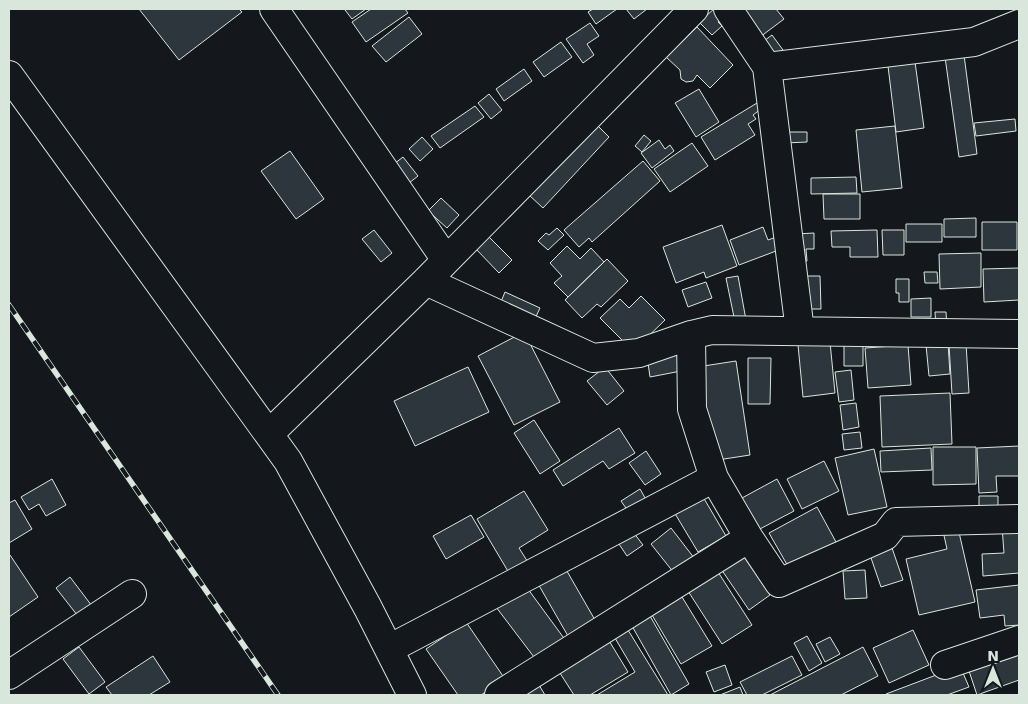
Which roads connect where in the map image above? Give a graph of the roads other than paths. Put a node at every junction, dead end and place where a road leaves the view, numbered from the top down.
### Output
1 (274, 9) edge
2 (694, 9) edge
3 (728, 9) edge
4 (1019, 24) edge
5 (767, 67) junction
6 (9, 76) edge
7 (446, 260) junction
8 (426, 281) junction
9 (800, 331) junction
10 (1019, 334) edge
11 (691, 335) junction
12 (269, 434) junction
13 (714, 478) junction
14 (1019, 519) edge
15 (749, 538) junction
16 (132, 594) dead end
17 (1019, 640) edge
18 (389, 649) junction
19 (945, 665) dead end
20 (9, 675) edge
21 (412, 695) edge
22 (499, 695) edge

1 - 7 street
2 - 7 street
3 - 5 street
4 - 5 street
5 - 9 street
6 - 12 street
7 - 8 street
8 - 11 street
8 - 12 street
9 - 10 street
9 - 11 street
11 - 13 street
12 - 18 street
13 - 15 street
13 - 18 street
14 - 15 street
15 - 22 street
16 - 20 street
17 - 19 street
18 - 21 street

